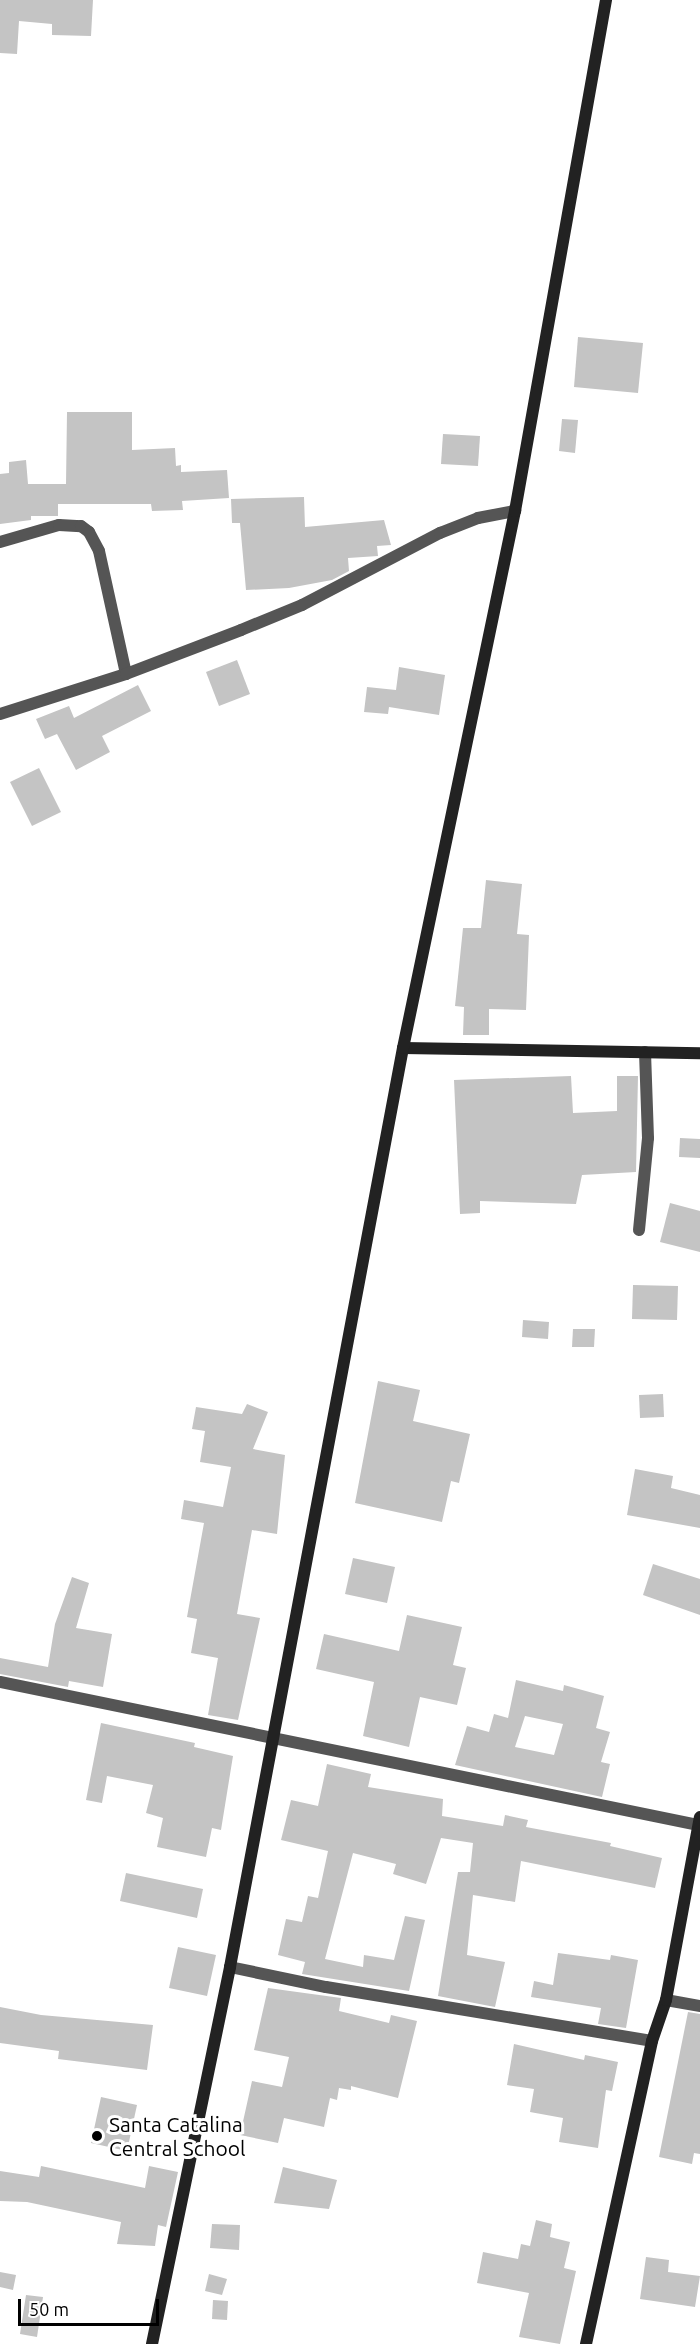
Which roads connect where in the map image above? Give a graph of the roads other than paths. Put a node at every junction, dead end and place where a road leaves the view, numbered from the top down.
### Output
1 (606, 0) edge
2 (514, 511) junction
3 (0, 542) edge
4 (126, 674) junction
5 (0, 714) edge
6 (403, 1048) junction
7 (645, 1052) junction
8 (700, 1053) edge
9 (639, 1230) dead end
10 (0, 1682) edge
11 (272, 1737) junction
12 (699, 1821) edge
13 (230, 1967) junction
14 (666, 2000) junction
15 (700, 2006) edge
16 (652, 2041) junction
17 (152, 2344) edge
18 (586, 2344) edge

1 - 2 street
2 - 4 street
2 - 6 street
3 - 4 street
4 - 5 street
6 - 7 street
6 - 11 street
7 - 8 street
7 - 9 street
10 - 11 street
11 - 12 street
11 - 13 street
12 - 14 street
13 - 16 street
13 - 17 street
14 - 15 street
14 - 16 street
16 - 18 street

